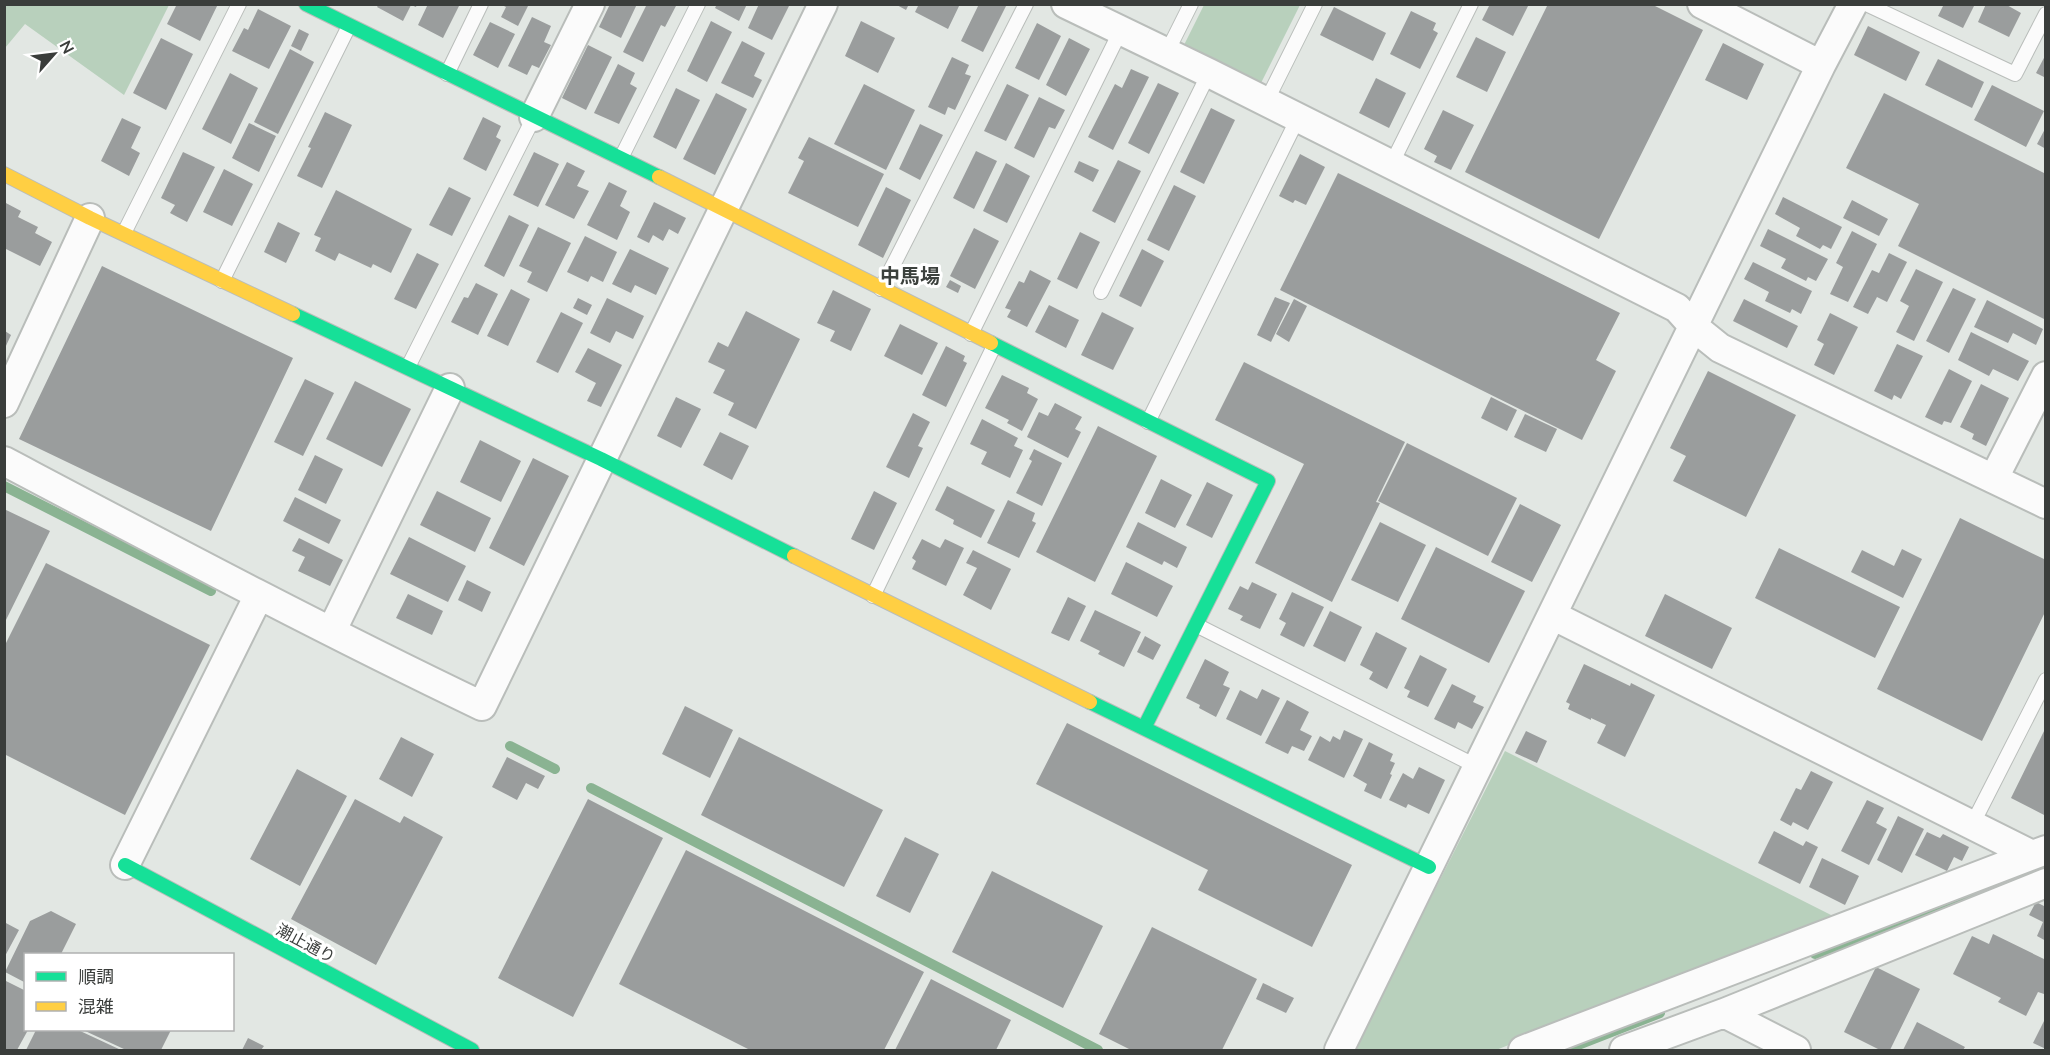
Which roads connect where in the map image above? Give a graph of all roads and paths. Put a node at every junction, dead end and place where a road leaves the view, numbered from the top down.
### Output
1 (239, 4) edge
2 (306, 4) edge
3 (481, 4) edge
4 (590, 4) edge
5 (698, 4) edge
6 (823, 4) edge
7 (1026, 4) edge
8 (1066, 4) edge
9 (1191, 4) edge
10 (1315, 4) edge
11 (1471, 4) edge
12 (1702, 4) edge
13 (1853, 4) edge
14 (1866, 4) edge
15 (2046, 15) edge
16 (349, 26) junction
17 (1121, 30) junction
18 (1167, 52) junction
19 (1821, 65) junction
20 (1209, 73) junction
21 (447, 74) junction
22 (1266, 102) junction
23 (534, 117) junction
24 (1298, 118) junction
25 (621, 158) junction
26 (1391, 165) junction
27 (4, 174) edge
28 (723, 209) junction
29 (90, 218) junction
30 (124, 233) junction
31 (222, 281) junction
32 (881, 289) junction
33 (1101, 292) dead end
34 (1694, 327) junction
35 (971, 334) junction
36 (994, 346) junction
37 (408, 367) junction
38 (2046, 376) edge
39 (450, 388) junction
40 (4, 403) edge
41 (1148, 422) junction
42 (601, 459) junction
43 (4, 461) edge
44 (1994, 478) junction
45 (2046, 504) edge
46 (259, 596) junction
47 (873, 596) junction
48 (1552, 615) junction
49 (1196, 625) junction
50 (332, 630) junction
51 (2046, 680) edge
52 (1144, 728) junction
53 (1478, 767) junction
54 (1972, 825) junction
55 (2039, 852) edge
56 (125, 865) joint
57 (1429, 867) junction
58 (2046, 883) edge
59 (1725, 1013) junction
60 (472, 1050) edge
61 (1339, 1050) edge
62 (1523, 1050) edge
63 (1624, 1050) edge
64 (1796, 1050) edge

1 - 30 lane
2 - 16 street
3 - 21 lane
4 - 23 street
5 - 25 lane
6 - 28 street
7 - 32 lane
8 - 17 street
9 - 18 lane
10 - 22 lane
11 - 26 lane
12 - 19 street
13 - 19 street
14 - 15 lane
16 - 21 street
16 - 31 lane
17 - 18 street
17 - 35 lane
18 - 20 street
19 - 34 street
20 - 22 street
20 - 33 lane
21 - 23 street
22 - 24 street
23 - 25 street
23 - 37 lane
24 - 26 street
24 - 41 lane
25 - 28 street
26 - 34 street
27 - 29 street
28 - 32 street
28 - 42 street
29 - 30 street
29 - 40 street
30 - 31 street
31 - 37 street
32 - 35 street
34 - 44 street
34 - 48 street
35 - 36 street
36 - 41 street
36 - 47 lane
37 - 39 street
38 - 44 street
39 - 42 street
39 - 50 street
41 - 49 street
42 - 47 street
42 - 50 street
43 - 46 street
44 - 45 street
46 - 50 street
46 - 56 street
47 - 52 street
48 - 53 street
48 - 54 street
49 - 52 street
49 - 53 lane
51 - 54 lane
52 - 57 street
53 - 57 street
54 - 55 street
55 - 62 street
56 - 60 street, 潮止通り
57 - 61 street
58 - 59 street
59 - 63 street
59 - 64 street

